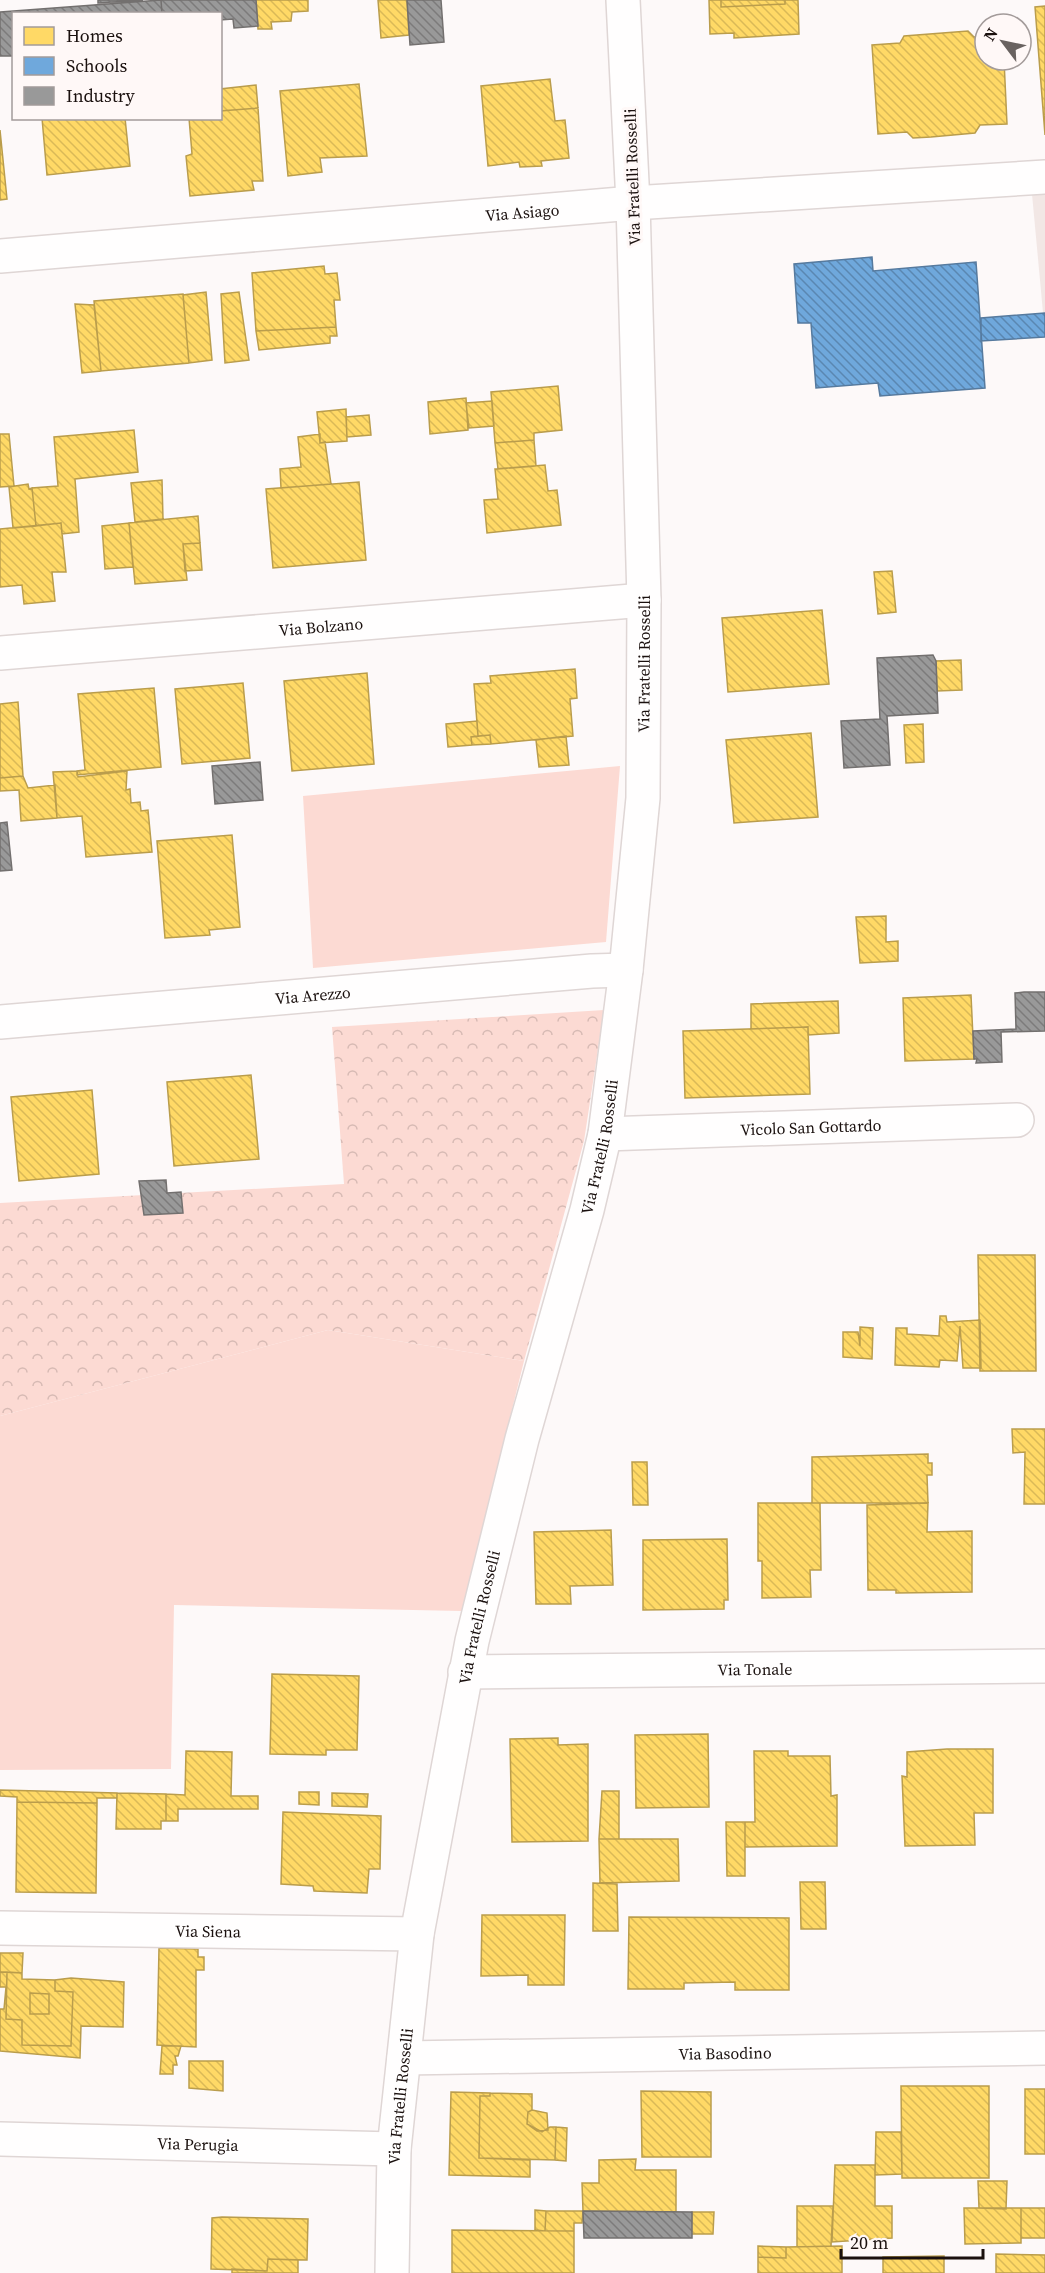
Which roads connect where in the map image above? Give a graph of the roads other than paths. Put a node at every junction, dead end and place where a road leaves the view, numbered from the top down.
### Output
1 (623, 0) edge
2 (1045, 177) edge
3 (633, 203) junction
4 (0, 256) edge
5 (644, 600) junction
6 (0, 653) edge
7 (626, 970) junction
8 (0, 1022) edge
9 (1017, 1120) dead end
10 (604, 1134) junction
11 (1045, 1666) edge
12 (465, 1672) junction
13 (0, 1928) edge
14 (417, 1934) junction
15 (1045, 2048) edge
16 (404, 2058) junction
17 (0, 2139) edge
18 (394, 2149) junction
19 (392, 2273) edge

1 - 3 street, Via Fratelli Rosselli
2 - 3 street, Via Asiago
3 - 4 street, Via Asiago
3 - 5 street, Via Fratelli Rosselli
5 - 6 street, Via Bolzano
5 - 7 street, Via Fratelli Rosselli
7 - 8 street, Via Arezzo
7 - 10 street, Via Fratelli Rosselli
9 - 10 street, Vicolo San Gottardo
10 - 12 street, Via Fratelli Rosselli
11 - 12 street, Via Tonale
12 - 14 street, Via Fratelli Rosselli
13 - 14 street, Via Siena
14 - 16 street, Via Fratelli Rosselli
15 - 16 street, Via Basodino
16 - 18 street, Via Fratelli Rosselli
17 - 18 street, Via Perugia
18 - 19 street, Via Fratelli Rosselli

